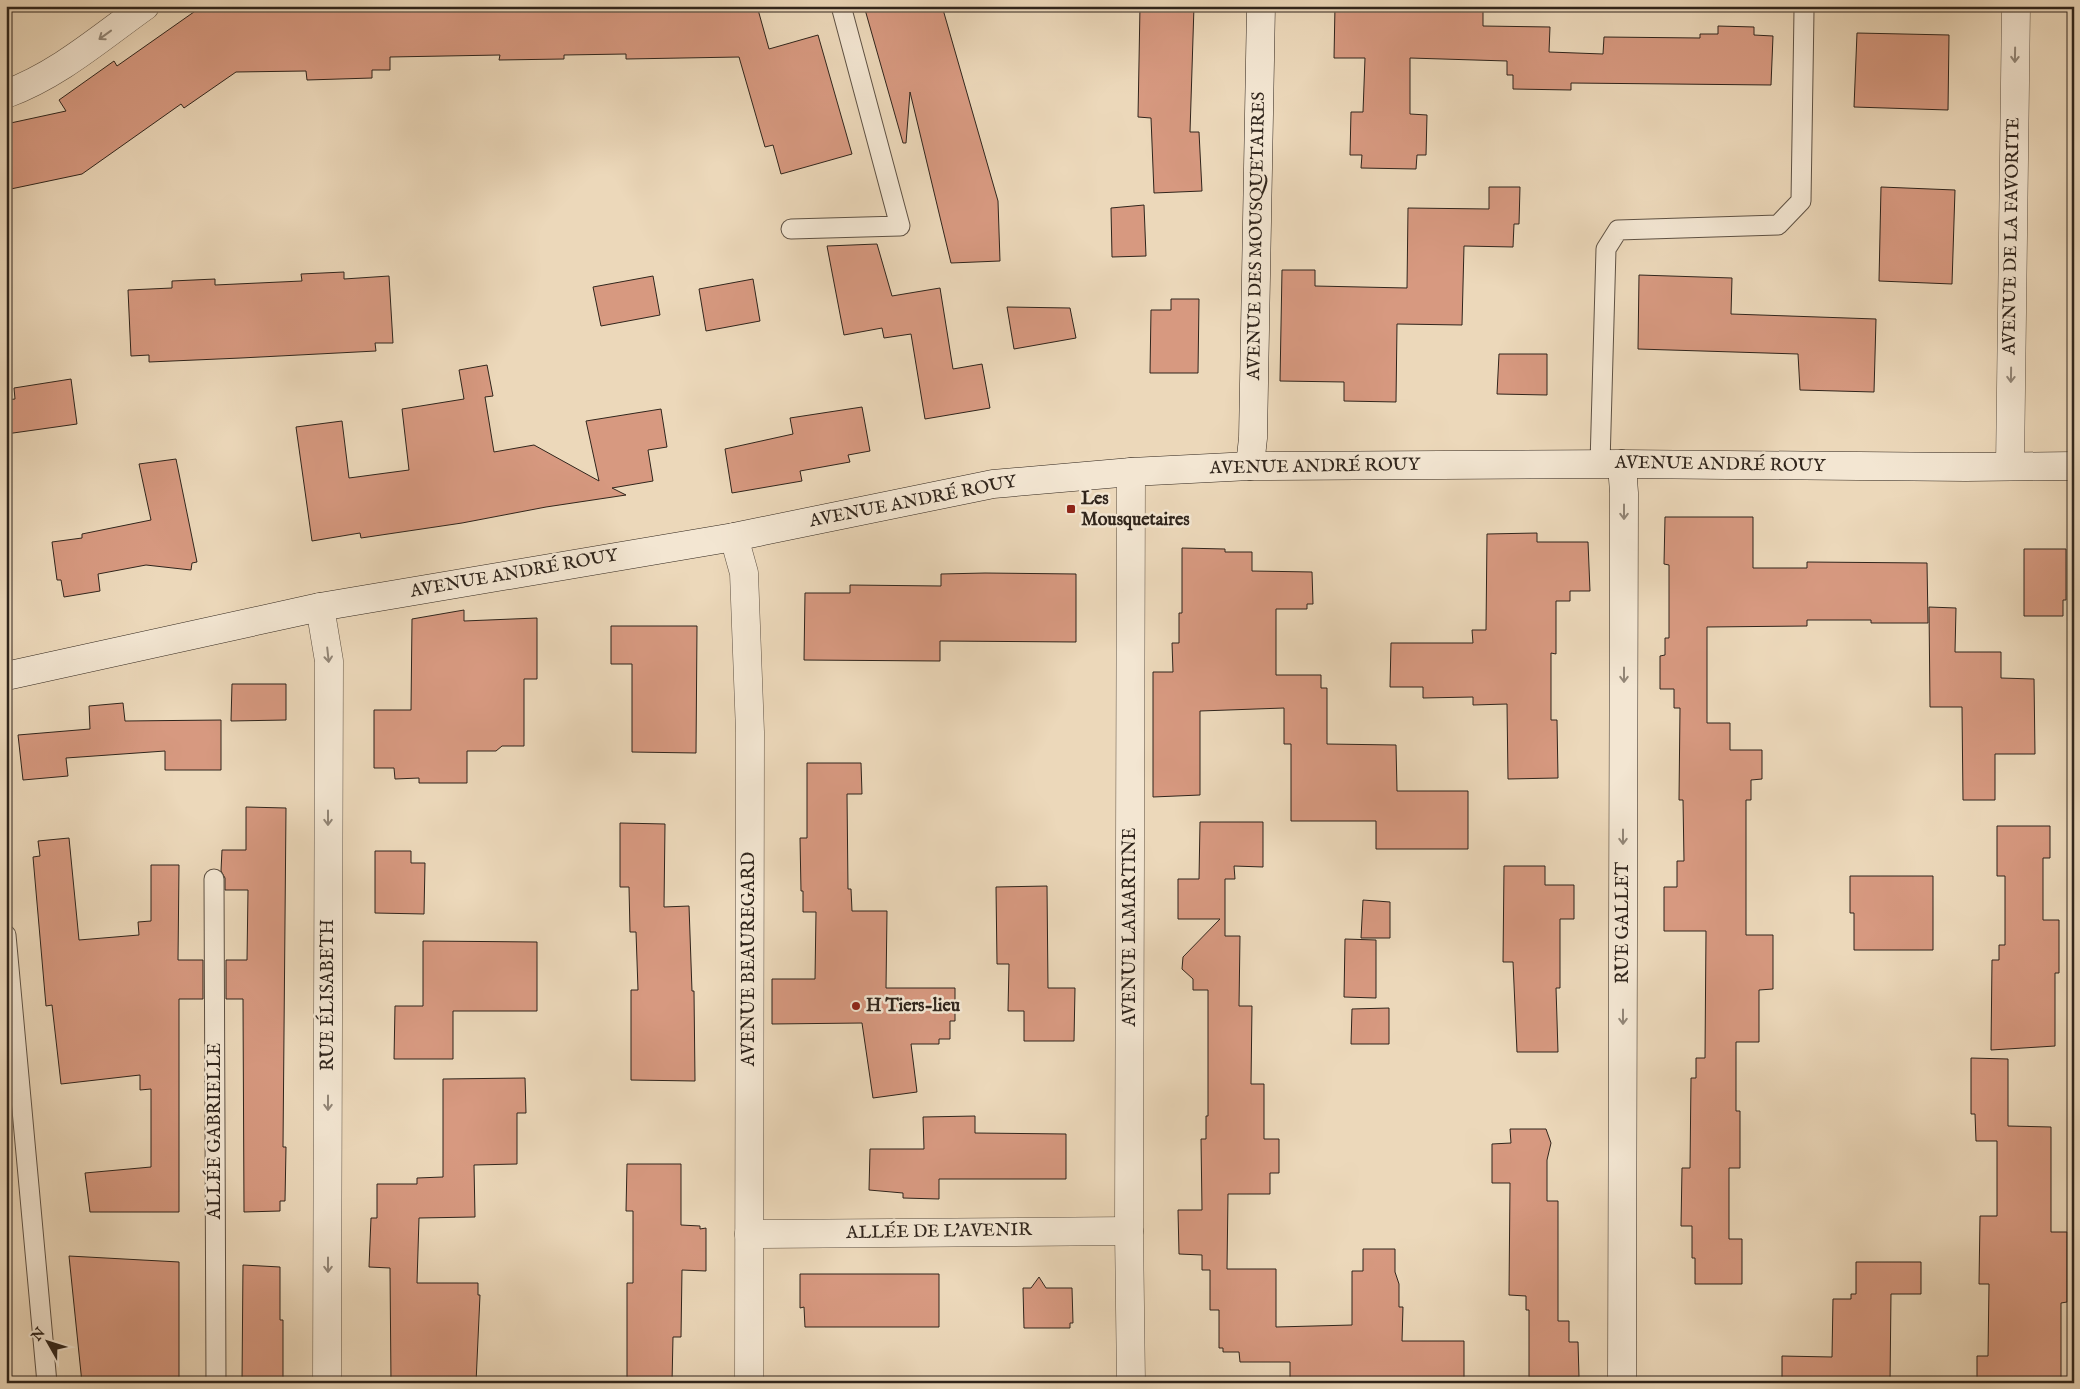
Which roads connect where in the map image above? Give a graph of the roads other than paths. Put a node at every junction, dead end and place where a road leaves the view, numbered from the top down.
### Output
1 (144, 6) edge
2 (841, 6) edge
3 (1261, 6) edge
4 (2016, 6) edge
5 (1804, 11) dead end
6 (6, 94) edge
7 (791, 229) dead end
8 (1611, 464) junction
9 (1250, 466) junction
10 (2010, 466) junction
11 (2074, 466) edge
12 (1131, 472) junction
13 (734, 537) junction
14 (320, 607) junction
15 (6, 676) edge
16 (214, 879) dead end
17 (6, 935) edge
18 (1129, 1230) junction
19 (749, 1234) junction
20 (47, 1383) edge
21 (216, 1383) edge
22 (327, 1383) edge
23 (748, 1383) edge
24 (1130, 1383) edge
25 (1622, 1383) edge

1 -> 6 street
2 - 7 lane
3 - 9 street, AVENUE DES MOUSQUETAIRES
4 -> 10 street, AVENUE DE LA FAVORITE
5 - 8 lane
8 - 9 street, AVENUE ANDRÉ ROUY
8 - 10 street, AVENUE ANDRÉ ROUY
8 -> 25 street, RUE GALLET
9 - 12 street, AVENUE ANDRÉ ROUY
10 - 11 street, AVENUE ANDRÉ ROUY
12 - 13 street, AVENUE ANDRÉ ROUY
12 - 18 street, AVENUE LAMARTINE
13 - 14 street, AVENUE ANDRÉ ROUY
13 - 19 street, AVENUE BEAUREGARD
14 - 15 street, AVENUE ANDRÉ ROUY
14 -> 22 street, RUE ÉLISABETH
16 - 21 lane, ALLÉE GABRIELLE
17 - 20 lane
18 - 19 street, ALLÉE DE L'AVENIR
18 - 24 street, AVENUE LAMARTINE
19 - 23 street, AVENUE BEAUREGARD

